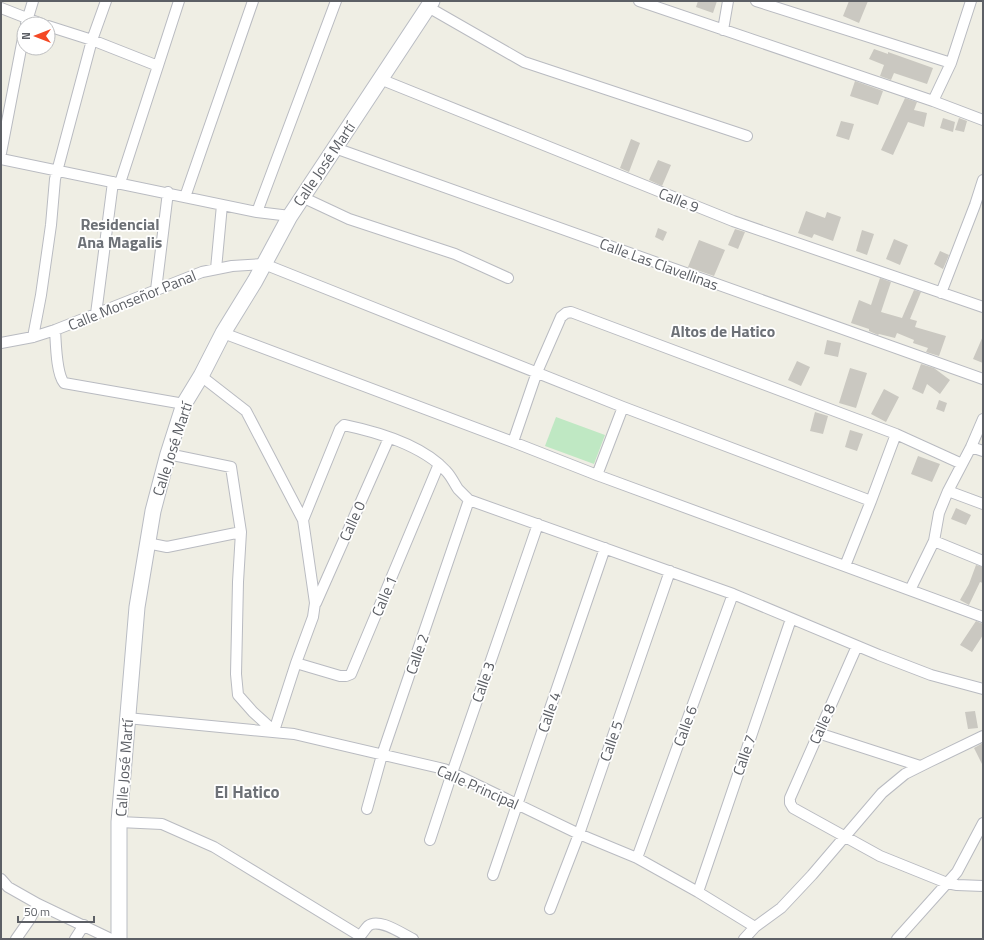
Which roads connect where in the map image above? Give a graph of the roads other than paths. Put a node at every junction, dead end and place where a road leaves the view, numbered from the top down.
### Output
1 (33, 1) edge
2 (106, 1) edge
3 (178, 1) edge
4 (253, 1) edge
5 (336, 1) edge
6 (639, 1) edge
7 (728, 1) edge
8 (756, 1) edge
9 (971, 1) edge
10 (430, 4) edge
11 (1, 8) edge
12 (16, 16) edge
13 (28, 16) edge
14 (56, 29) edge
15 (723, 30) junction
16 (92, 40) junction
17 (20, 56) edge
18 (950, 63) junction
19 (158, 66) junction
20 (380, 79) junction
21 (933, 101) junction
22 (983, 120) edge
23 (746, 136) dead end
24 (335, 148) junction
25 (1, 153) edge
26 (1, 159) edge
27 (58, 171) junction
28 (983, 180) edge
29 (116, 183) junction
30 (168, 192) junction
31 (185, 197) junction
32 (302, 197) junction
33 (222, 205) junction
34 (257, 212) junction
35 (290, 216) junction
36 (264, 264) junction
37 (216, 269) junction
38 (508, 278) dead end
39 (156, 290) junction
40 (941, 293) junction
41 (983, 307) edge
42 (96, 314) junction
43 (55, 330) junction
44 (223, 333) junction
45 (33, 337) junction
46 (1, 343) edge
47 (537, 372) junction
48 (201, 376) junction
49 (983, 379) edge
50 (184, 404) junction
51 (623, 407) junction
52 (983, 419) edge
53 (896, 434) junction
54 (389, 438) junction
55 (513, 442) junction
56 (971, 447) junction
57 (983, 451) edge
58 (168, 454) junction
59 (439, 464) junction
60 (962, 464) junction
61 (597, 475) junction
62 (948, 491) junction
63 (469, 500) junction
64 (871, 501) junction
65 (983, 504) edge
66 (303, 520) junction
67 (538, 524) junction
68 (241, 532) junction
69 (934, 542) junction
70 (148, 543) junction
71 (605, 548) junction
72 (983, 561) edge
73 (845, 566) junction
74 (670, 572) junction
75 (910, 590) junction
76 (733, 594) junction
77 (315, 603) junction
78 (983, 617) edge
79 (791, 619) junction
80 (857, 646) junction
81 (296, 663) junction
82 (983, 689) edge
83 (127, 718) junction
84 (274, 731) junction
85 (818, 733) junction
86 (983, 736) edge
87 (382, 755) junction
88 (920, 766) junction
89 (452, 772) junction
90 (517, 805) junction
91 (366, 809) dead end
92 (119, 822) junction
93 (983, 823) edge
94 (580, 834) junction
95 (844, 836) junction
96 (430, 840) dead end
97 (637, 858) junction
98 (493, 875) dead end
99 (1, 879) edge
100 (947, 883) junction
101 (983, 886) edge
102 (698, 892) junction
103 (38, 904) junction
104 (550, 909) dead end
105 (84, 925) junction
106 (755, 928) junction
107 (359, 938) edge
108 (16, 939) edge
109 (75, 939) edge
110 (111, 939) edge
111 (119, 939) edge
112 (413, 939) edge
113 (744, 939) edge
114 (897, 939) edge

1 - 13 street
2 - 16 street
3 - 19 street
4 - 31 street
5 - 34 street
6 - 15 street
7 - 15 street
8 - 18 street
9 - 18 street
10 - 20 main road, Calle José Martí
10 - 23 street
11 - 12 street
14 - 16 street
15 - 21 street
16 - 19 street
16 - 27 street
17 - 25 street
18 - 21 street
19 - 29 street
20 - 24 main road, Calle José Martí
20 - 40 street, Calle 9
21 - 22 street
24 - 32 main road, Calle José Martí
24 - 49 street, Calle Las Clavellinas
26 - 27 street
27 - 29 street
27 - 45 street
28 - 40 street
29 - 30 street
29 - 42 street
30 - 31 street
30 - 39 street
31 - 33 street
32 - 35 main road, Calle José Martí
32 - 38 street
33 - 34 street
33 - 37 street
34 - 35 street
35 - 36 main road, Calle José Martí
36 - 37 street, Calle Monseñor Panal
36 - 44 main road, Calle José Martí
36 - 47 street
37 - 39 street, Calle Monseñor Panal
39 - 42 street, Calle Monseñor Panal
40 - 41 street, Calle 9
42 - 43 street, Calle Monseñor Panal
43 - 45 street, Calle Monseñor Panal
43 - 50 street
44 - 48 main road, Calle José Martí
44 - 55 street
45 - 46 street, Calle Monseñor Panal
47 - 51 street
47 - 53 street
47 - 55 street
48 - 50 main road, Calle José Martí
48 - 66 street
50 - 58 main road, Calle José Martí
51 - 61 street
51 - 64 street
52 - 56 street
53 - 60 street
53 - 64 street
54 - 59 street
54 - 66 street
54 - 77 street, Calle 0
55 - 61 street
56 - 57 street
56 - 60 street
58 - 68 street
58 - 70 main road, Calle José Martí
59 - 63 street
59 - 81 street, Calle 1
60 - 62 street
61 - 73 street
62 - 65 street
62 - 69 street
63 - 67 street
63 - 87 street, Calle 2
64 - 73 street
66 - 77 street
67 - 71 street
67 - 89 street, Calle 3
68 - 70 street
68 - 84 street
69 - 72 street
69 - 75 street
70 - 83 main road, Calle José Martí
71 - 74 street
71 - 90 street, Calle 4
73 - 75 street
74 - 76 street
74 - 94 street, Calle 5
75 - 78 street
76 - 79 street
76 - 97 street, Calle 6
77 - 81 street
79 - 80 street
79 - 102 street, Calle 7
80 - 82 street
80 - 85 street, Calle 8
81 - 84 street
83 - 84 street, Calle Principal
83 - 92 main road, Calle José Martí
84 - 87 street, Calle Principal
85 - 88 street
85 - 95 street, Calle 8
86 - 88 street
87 - 89 street, Calle Principal
87 - 91 street, Calle 2
88 - 95 street
89 - 90 street, Calle Principal
89 - 96 street, Calle 3
90 - 94 street, Calle Principal
90 - 98 street, Calle 4
92 - 107 street
92 - 111 main road, Calle José Martí
93 - 100 street
94 - 97 street, Calle Principal
94 - 104 street, Calle 5
95 - 100 street
95 - 106 street
97 - 102 street, Calle Principal
99 - 103 street
100 - 101 street
100 - 114 street
102 - 106 street, Calle Principal
103 - 105 street
103 - 108 street
105 - 109 street
105 - 110 street
106 - 113 street
107 - 112 street

